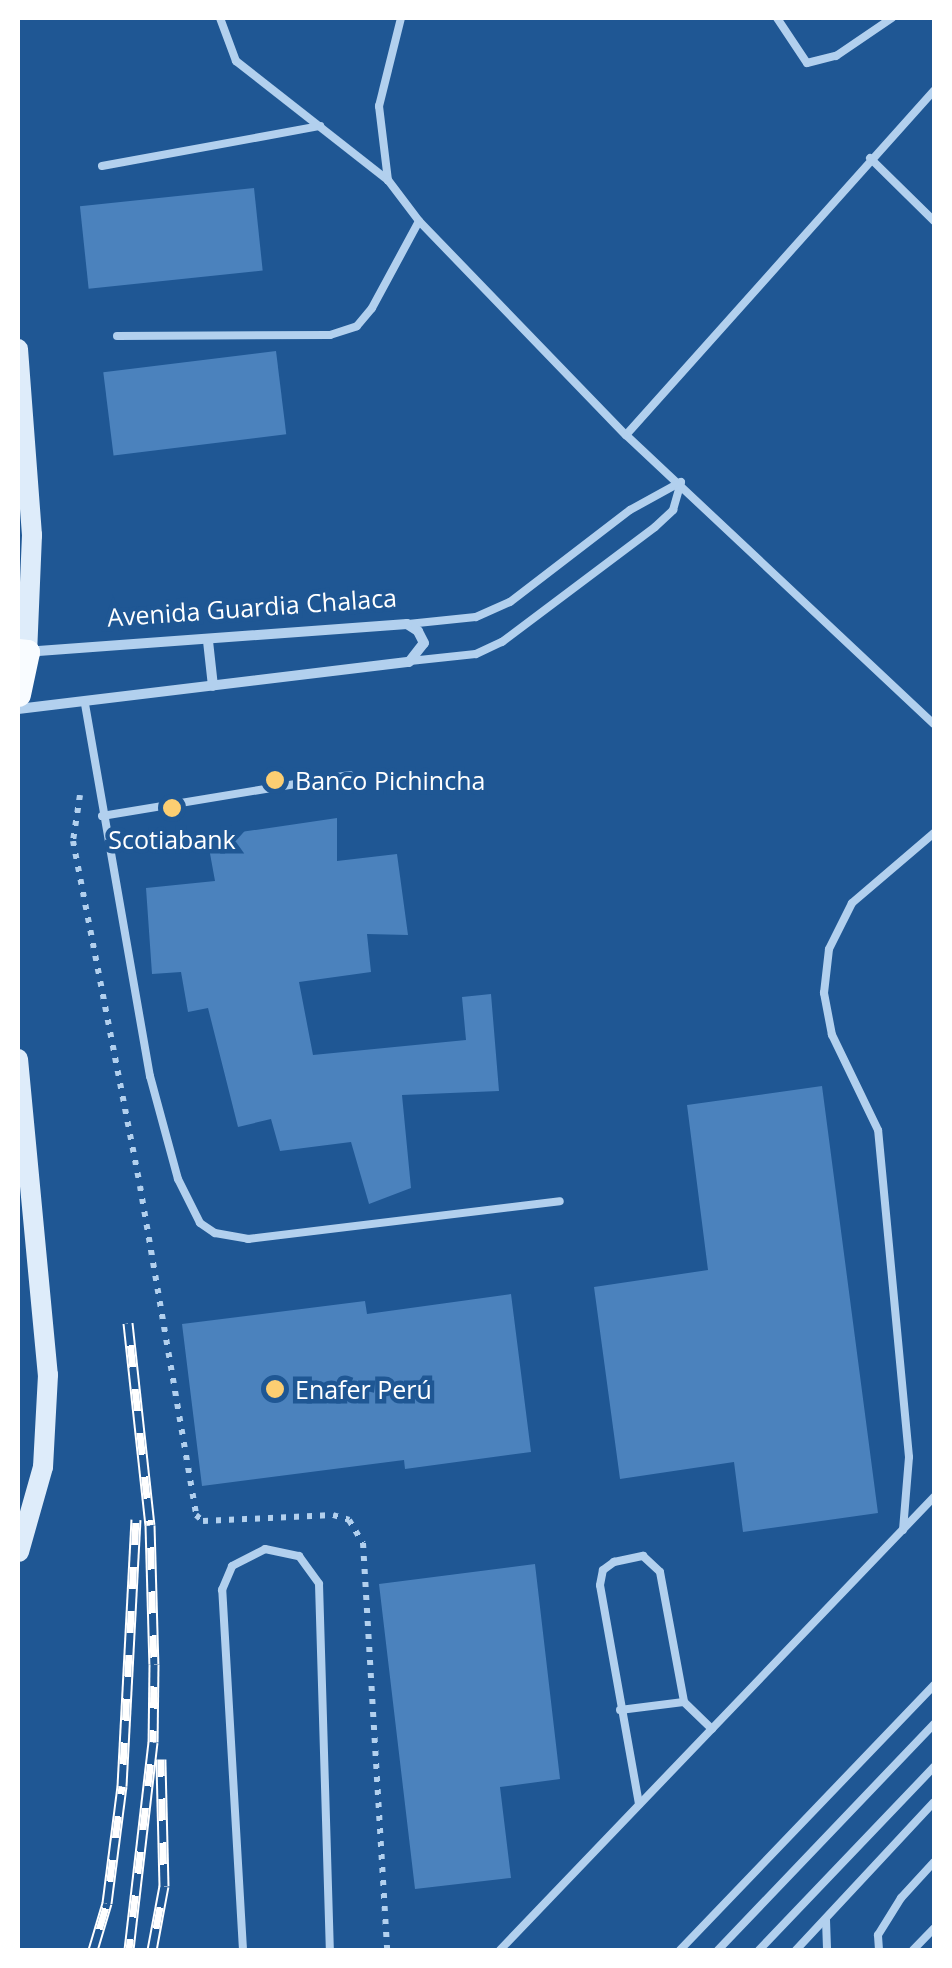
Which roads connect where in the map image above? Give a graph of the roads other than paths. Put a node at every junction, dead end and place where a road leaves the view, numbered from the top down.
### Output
1 (220, 18) edge
2 (401, 18) edge
3 (777, 18) edge
4 (892, 18) edge
5 (934, 91) edge
6 (320, 126) junction
7 (870, 158) junction
8 (102, 166) dead end
9 (388, 180) junction
10 (419, 221) junction
11 (934, 222) edge
12 (117, 336) dead end
13 (18, 349) edge
14 (626, 435) junction
15 (682, 482) junction
16 (407, 624) junction
17 (208, 640) junction
18 (22, 651) edge
19 (409, 662) junction
20 (213, 686) junction
21 (18, 694) edge
22 (85, 704) junction
23 (18, 710) edge
24 (934, 724) edge
25 (350, 775) dead end
26 (102, 816) junction
27 (934, 833) edge
28 (18, 1059) edge
29 (560, 1201) dead end
30 (934, 1497) edge
31 (903, 1530) junction
32 (18, 1551) edge
33 (934, 1685) edge
34 (684, 1702) junction
35 (620, 1710) junction
36 (934, 1724) edge
37 (712, 1729) junction
38 (934, 1767) edge
39 (934, 1802) edge
40 (639, 1805) junction
41 (934, 1862) edge
42 (826, 1918) junction
43 (934, 1928) edge
44 (243, 1950) edge
45 (330, 1950) edge
46 (500, 1950) edge
47 (680, 1950) edge
48 (718, 1950) edge
49 (759, 1950) edge
50 (796, 1950) edge
51 (827, 1950) edge
52 (878, 1950) edge
53 (913, 1950) edge

1 - 6 lane
2 - 9 lane
3 - 4 lane
5 - 7 lane
6 - 8 lane
6 - 9 lane
7 - 11 lane
7 - 14 lane
9 - 10 lane
10 - 12 lane
10 - 14 lane
13 - 18 main road
14 - 15 lane
15 - 16 lane
15 - 19 lane
15 - 24 lane
16 - 17 street, Avenida Guardia Chalaca
16 - 19 street, Avenida Guardia Chalaca
17 - 18 street, Avenida Guardia Chalaca
17 - 20 street
18 - 21 main road
19 - 20 street
20 - 22 street
22 - 23 street
22 - 26 lane
25 - 26 lane
26 - 29 lane
27 - 31 lane
28 - 32 main road
30 - 31 lane
31 - 37 lane
33 - 47 lane
34 - 35 lane
34 - 35 lane
34 - 37 lane
35 - 40 lane
36 - 48 lane
37 - 40 lane
38 - 49 lane
39 - 42 lane
40 - 46 lane
41 - 52 lane
42 - 50 lane
42 - 51 lane
43 - 53 lane
44 - 45 lane

